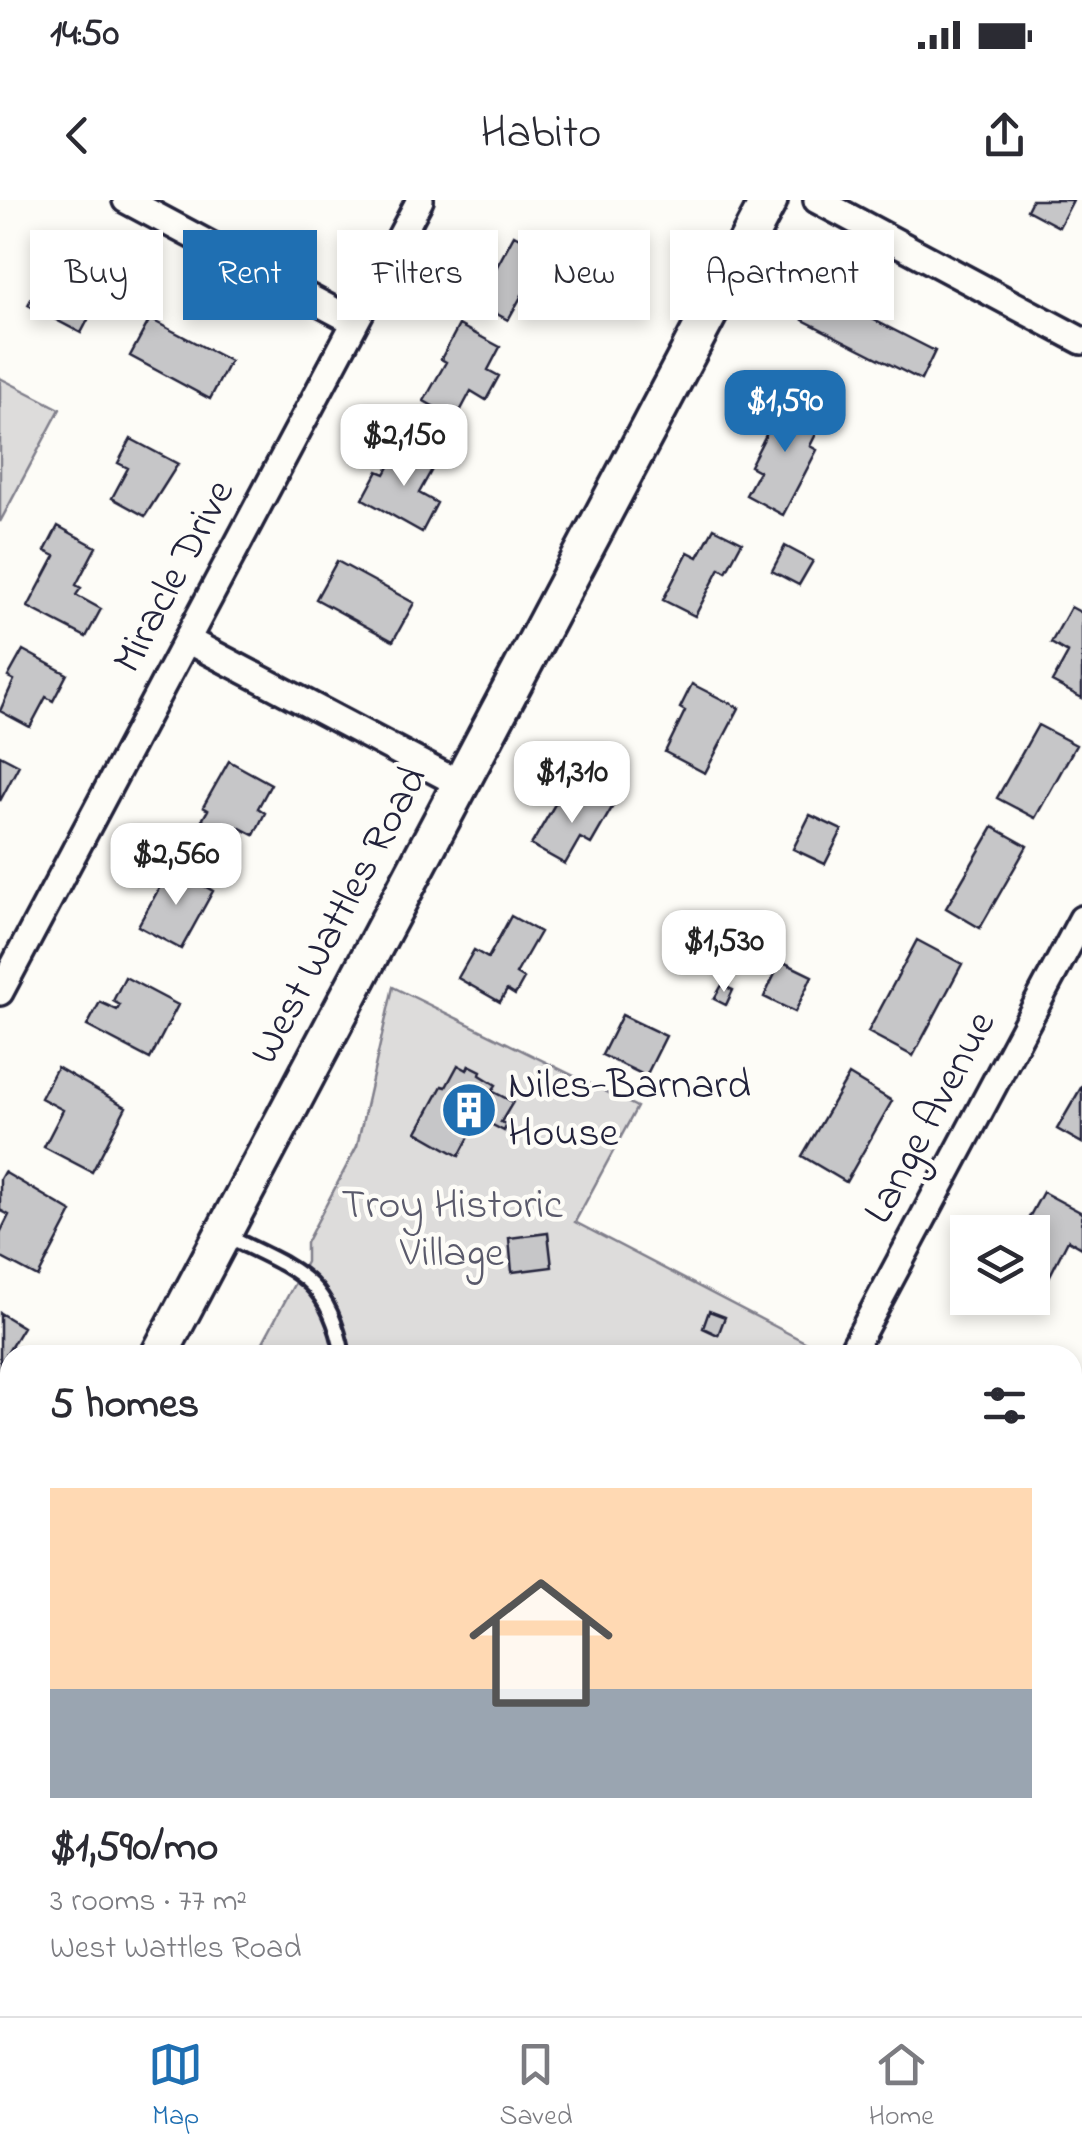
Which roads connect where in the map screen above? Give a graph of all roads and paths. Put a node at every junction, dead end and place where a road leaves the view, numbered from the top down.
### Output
1 (126, 200) edge
2 (420, 200) edge
3 (769, 200) edge
4 (817, 200) edge
5 (354, 322) junction
6 (1082, 341) edge
7 (187, 640) junction
8 (460, 784) junction
9 (1082, 919) edge
10 (0, 992) edge
11 (223, 1234) junction
12 (164, 1345) edge
13 (340, 1345) edge
14 (855, 1345) edge

1 - 5 street
2 - 5 street, Miracle Drive
3 - 8 street, West Wattles Road
4 - 6 street
5 - 7 street, Miracle Drive
7 - 8 street
7 - 10 street, Miracle Drive
8 - 11 street, West Wattles Road
9 - 14 street, Lange Avenue
11 - 12 street, West Wattles Road
11 - 13 lane

